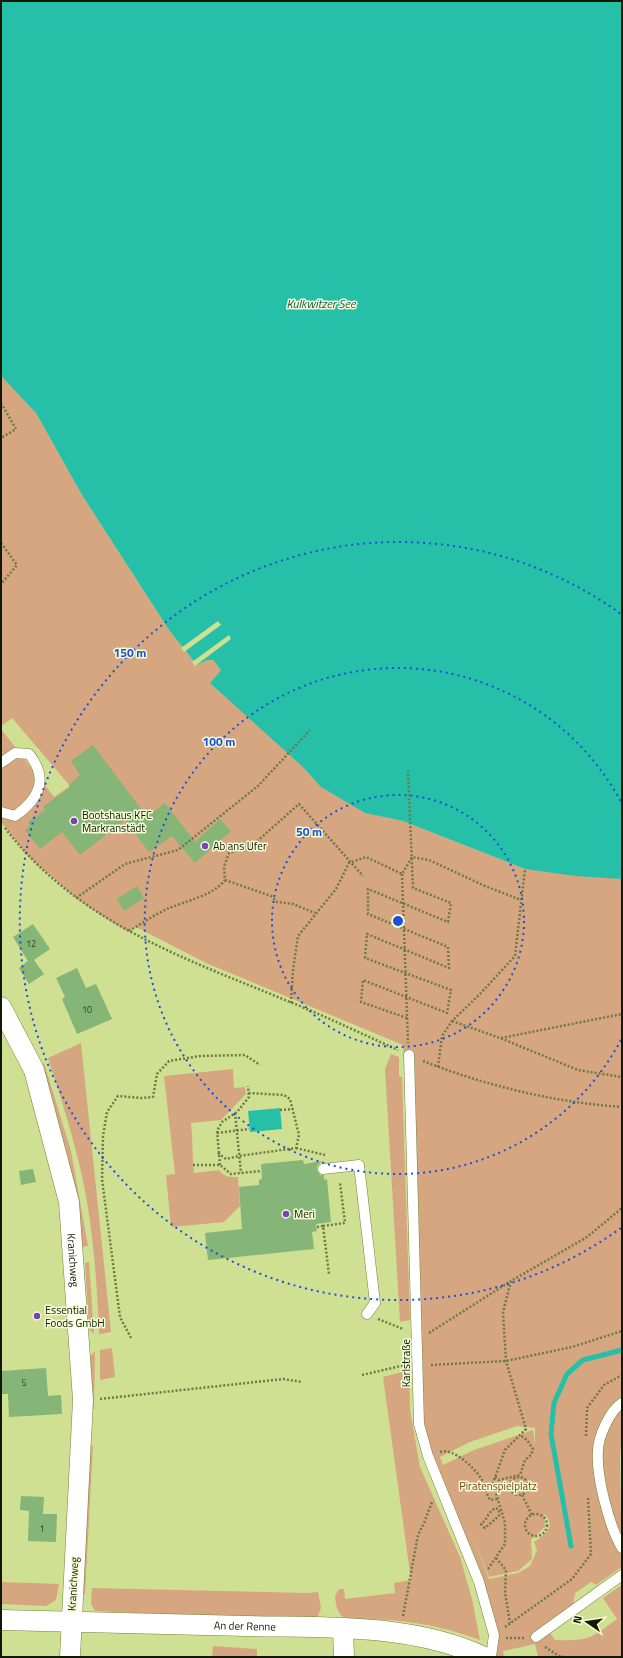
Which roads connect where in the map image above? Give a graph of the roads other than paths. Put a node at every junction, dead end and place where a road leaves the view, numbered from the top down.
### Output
1 (1, 763) edge
2 (1, 812) edge
3 (1, 1007) edge
4 (408, 1055) road end
5 (323, 1169) dead end
6 (367, 1314) road end
7 (622, 1403) edge
8 (622, 1548) edge
9 (622, 1575) edge
10 (1, 1620) edge
11 (71, 1622) junction
12 (343, 1629) junction
13 (536, 1637) dead end
14 (70, 1657) edge
15 (344, 1657) edge
16 (484, 1657) edge
17 (491, 1657) edge

1 - 2 lane
3 - 11 street, Kranichweg
4 - 17 lane, Karlstraße
5 - 6 lane
7 - 8 lane
9 - 13 lane
10 - 11 street, An der Renne
11 - 12 street, An der Renne
11 - 14 street, Kranichweg
12 - 15 street
12 - 16 street, An der Renne

